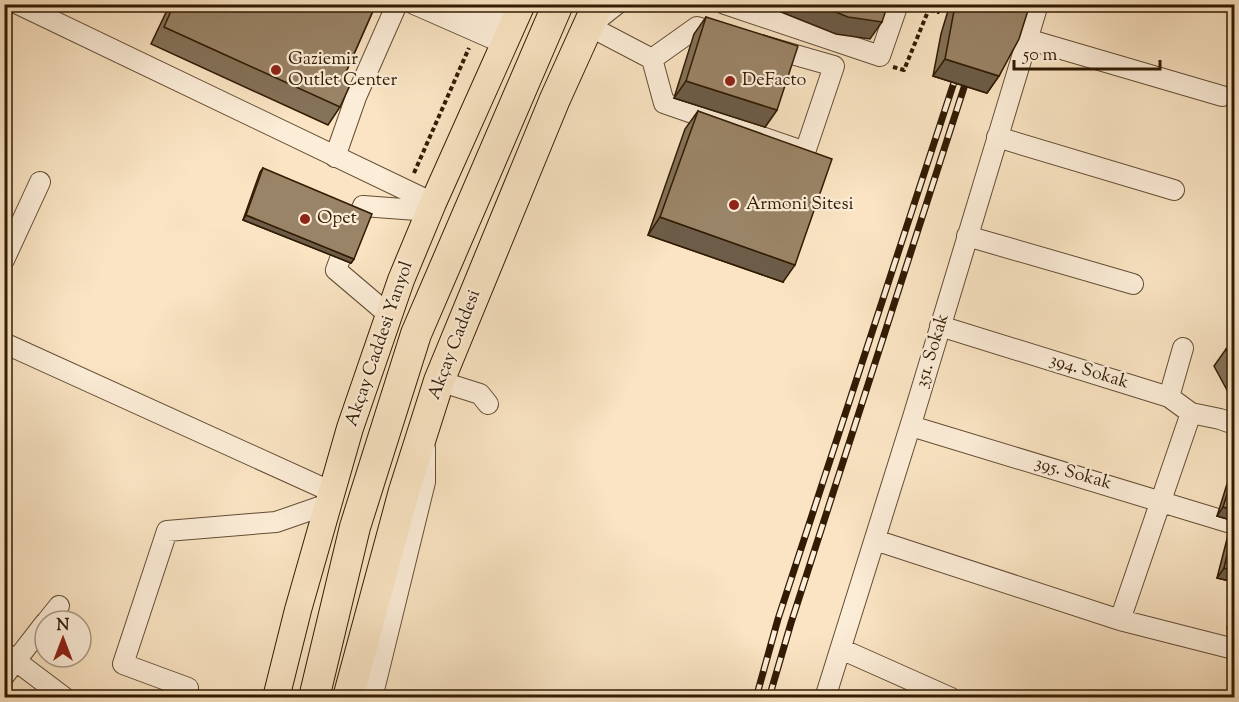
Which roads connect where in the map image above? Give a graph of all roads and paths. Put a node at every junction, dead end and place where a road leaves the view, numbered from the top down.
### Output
1 (18, 4) edge
2 (397, 4) edge
3 (414, 4) edge
4 (462, 4) edge
5 (558, 4) edge
6 (617, 4) edge
7 (725, 4) edge
8 (898, 4) edge
9 (941, 4) edge
10 (1038, 4) edge
11 (929, 9) dead end
12 (594, 15) edge
13 (513, 25) edge
14 (477, 32) junction
15 (1027, 39) junction
16 (652, 58) junction
17 (1222, 96) dead end
18 (997, 137) junction
19 (335, 157) junction
20 (40, 182) dead end
21 (406, 190) junction
22 (1174, 190) dead end
23 (431, 207) junction
24 (359, 215) edge
25 (967, 236) junction
26 (340, 259) edge
27 (4, 260) edge
28 (1132, 284) dead end
29 (389, 315) junction
30 (940, 326) junction
31 (4, 342) edge
32 (1183, 348) dead end
33 (439, 381) junction
34 (1169, 397) junction
35 (488, 404) dead end
36 (1191, 413) junction
37 (426, 424) junction
38 (1234, 424) edge
39 (910, 426) junction
40 (330, 498) junction
41 (1161, 501) junction
42 (1234, 524) edge
43 (875, 540) junction
44 (1120, 620) junction
45 (33, 636) edge
46 (841, 649) junction
47 (1234, 649) edge
48 (8, 663) edge
49 (188, 688) dead end
50 (65, 698) edge
51 (276, 698) edge
52 (314, 698) edge
53 (348, 698) edge
54 (372, 698) edge
55 (825, 698) edge
56 (951, 698) edge

1 - 19 street
2 - 19 street
3 - 14 street
4 - 13 street
5 - 52 highway, Akçay Caddesi
6 - 12 street
7 - 8 street
9 - 11 path
10 - 15 street, 351. Sokak
12 - 16 street
12 - 33 highway, Akçay Caddesi
13 - 14 street
13 - 23 main road, Akçay Caddesi Yanyol
14 - 21 path
15 - 17 street
15 - 18 street, 351. Sokak
16 - 16 street
18 - 22 street
18 - 25 street, 351. Sokak
19 - 21 street
20 - 27 street
21 - 23 street
23 - 24 street
23 - 29 main road, Akçay Caddesi Yanyol
25 - 28 street
25 - 30 street, 351. Sokak
26 - 29 street
29 - 40 main road, Akçay Caddesi Yanyol
30 - 34 street, 394. Sokak
30 - 39 street, 351. Sokak
31 - 40 street
32 - 34 street
33 - 35 street
33 - 37 highway, Akçay Caddesi
34 - 36 street, 394. Sokak
36 - 38 street, 394. Sokak
36 - 41 street
37 - 53 highway, Akçay Caddesi
37 - 54 street
39 - 41 street, 395. Sokak
39 - 43 street, 351. Sokak
40 - 49 street
40 - 51 main road, Akçay Caddesi Yanyol
41 - 42 street, 395. Sokak
41 - 44 street
43 - 44 street
43 - 46 street, 351. Sokak
44 - 47 street
45 - 48 street
46 - 55 street, 351. Sokak
46 - 56 street
48 - 50 street

